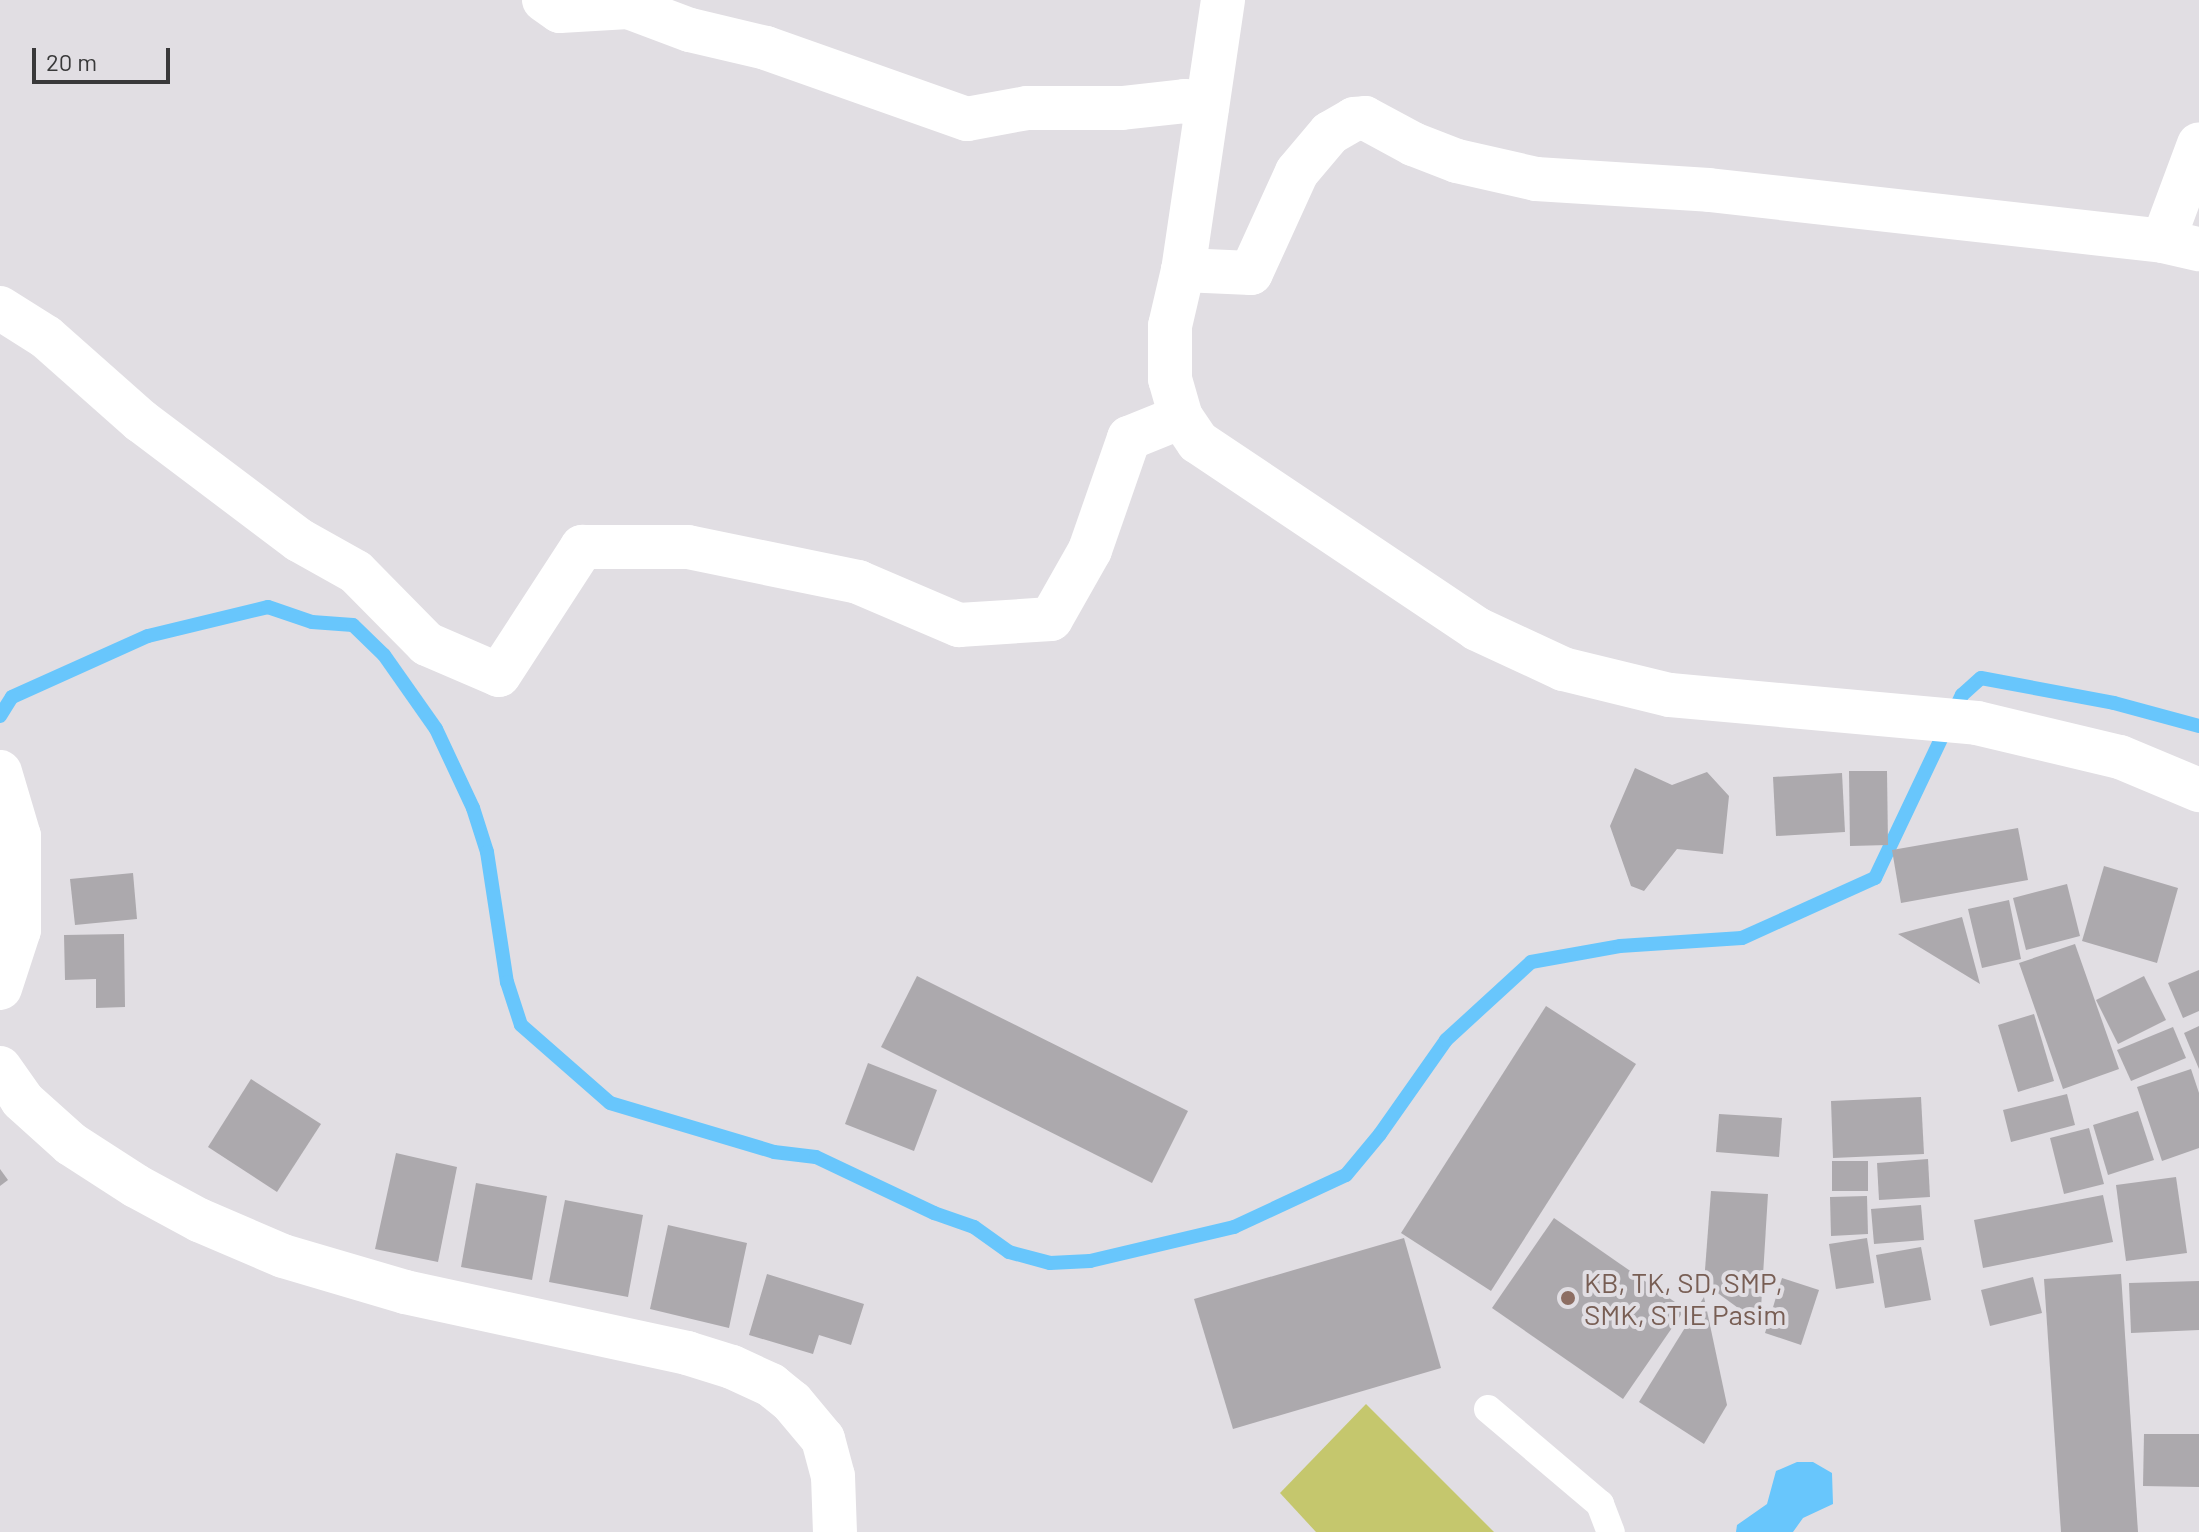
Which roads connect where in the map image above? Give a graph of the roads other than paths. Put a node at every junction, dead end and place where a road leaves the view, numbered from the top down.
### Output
1 (544, 0) edge
2 (1223, 0) edge
3 (1207, 109) junction
4 (2199, 144) edge
5 (2181, 245) edge
6 (1183, 270) junction
7 (0, 308) edge
8 (1181, 417) junction
9 (0, 772) edge
10 (2199, 790) edge
11 (0, 988) edge
12 (0, 1068) edge
13 (1488, 1409) dead end
14 (835, 1532) edge
15 (1611, 1532) edge

1 - 3 street
2 - 3 street
3 - 6 street
4 - 5 street
5 - 6 street
6 - 8 street
7 - 8 street
8 - 10 street
9 - 11 street
12 - 14 street
13 - 15 lane

